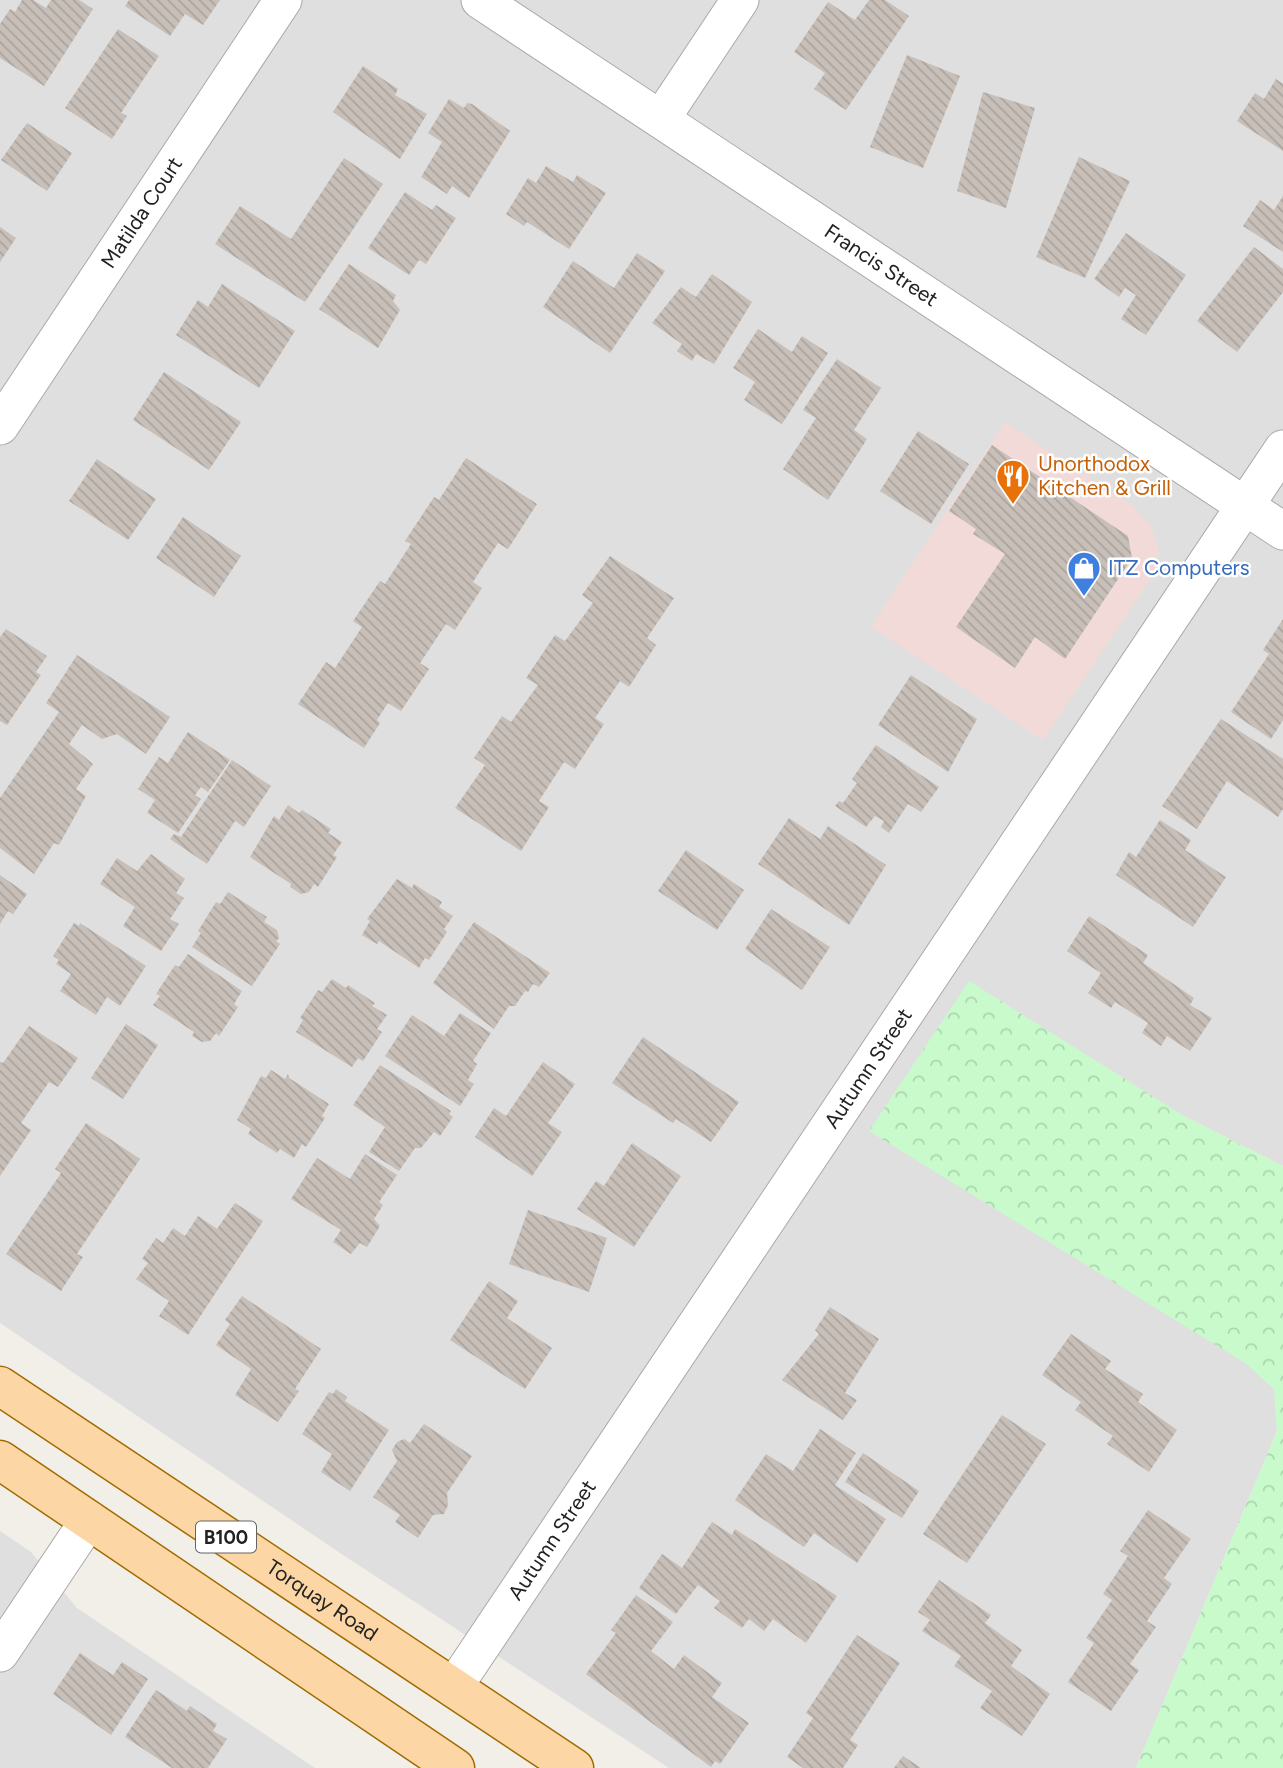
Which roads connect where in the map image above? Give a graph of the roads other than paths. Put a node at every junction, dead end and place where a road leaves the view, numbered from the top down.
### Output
1 (283, 0) edge
2 (480, 0) edge
3 (740, 0) edge
4 (661, 119) junction
5 (0, 426) edge
6 (1283, 449) edge
7 (1246, 506) junction
8 (1283, 531) edge
9 (0, 1386) edge
10 (0, 1460) edge
11 (89, 1520) junction
12 (0, 1653) edge
13 (453, 1688) junction
14 (454, 1768) edge
15 (574, 1768) edge

1 - 5 street, Matilda Court
2 - 4 street, Francis Street
3 - 4 street
4 - 7 street, Francis Street
6 - 7 street, Autumn Street
7 - 8 street, Francis Street
7 - 13 street, Autumn Street
9 - 13 main road, Torquay Road / B100
10 - 11 main road
11 - 12 street
11 - 14 main road
13 - 15 main road, Torquay Road / B100

